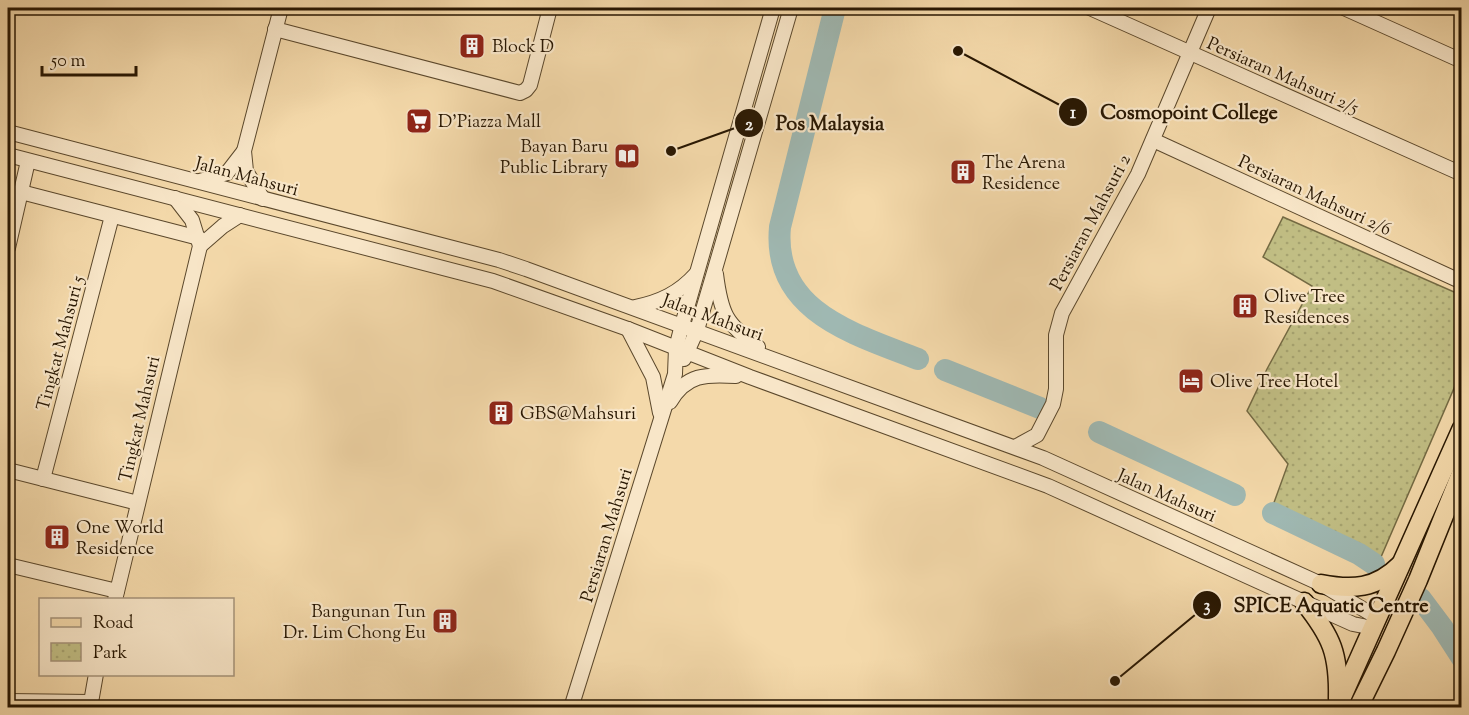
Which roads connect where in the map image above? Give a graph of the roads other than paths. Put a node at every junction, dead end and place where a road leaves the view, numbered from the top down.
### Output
1 (281, 8) edge
2 (550, 8) edge
3 (773, 8) edge
4 (1090, 8) edge
5 (1209, 8) edge
6 (1344, 8) edge
7 (789, 16) edge
8 (275, 29) junction
9 (1190, 53) junction
10 (1461, 61) edge
11 (8, 132) edge
12 (1154, 140) junction
13 (244, 152) junction
14 (8, 155) edge
15 (28, 161) junction
16 (1461, 174) edge
17 (198, 182) junction
18 (21, 192) junction
19 (175, 198) junction
20 (263, 199) junction
21 (240, 215) junction
22 (112, 216) junction
23 (200, 242) junction
24 (8, 248) edge
25 (716, 269) junction
26 (698, 271) junction
27 (1461, 282) edge
28 (633, 308) junction
29 (682, 325) junction
30 (628, 329) junction
31 (697, 330) junction
32 (682, 351) junction
33 (772, 357) junction
34 (750, 377) junction
35 (661, 418) junction
36 (1461, 428) edge
37 (1015, 447) junction
38 (1461, 465) edge
39 (8, 470) edge
40 (1461, 471) edge
41 (43, 478) junction
42 (138, 503) junction
43 (1403, 561) junction
44 (8, 565) edge
45 (1321, 584) junction
46 (116, 595) edge
47 (1304, 602) junction
48 (1378, 624) junction
49 (1386, 651) junction
50 (96, 676) edge
51 (8, 701) edge
52 (90, 705) edge
53 (1338, 707) edge
54 (571, 708) edge
55 (1358, 708) edge

1 - 8 street
2 - 8 street
3 - 26 street, Persiaran Mahsuri
4 - 9 street, Persiaran Mahsuri 2/5
5 - 9 street, Persiaran Mahsuri 2
6 - 10 street
7 - 25 street, Persiaran Mahsuri
8 - 13 street
9 - 12 street, Persiaran Mahsuri 2
9 - 16 street, Persiaran Mahsuri 2/5
11 - 17 street, Jalan Mahsuri
12 - 27 street, Persiaran Mahsuri 2/6
12 - 37 street, Persiaran Mahsuri 2
13 - 17 street
13 - 20 street
14 - 15 street
15 - 18 street
15 - 19 street
17 - 20 street, Jalan Mahsuri
18 - 22 street
18 - 24 street
19 - 21 street
19 - 23 street
20 - 28 street, Jalan Mahsuri
21 - 23 street
21 - 30 street
22 - 23 street
22 - 41 street, Tingkat Mahsuri 5
23 - 42 street, Tingkat Mahsuri
25 - 31 street, Persiaran Mahsuri
25 - 33 street
26 - 28 street
26 - 29 street, Persiaran Mahsuri
28 - 29 street, Jalan Mahsuri
29 - 31 street, Jalan Mahsuri
29 - 32 street, Persiaran Mahsuri
30 - 32 street
30 - 35 street
31 - 32 street, Persiaran Mahsuri
31 - 33 street, Jalan Mahsuri
32 - 34 street
32 - 35 street, Persiaran Mahsuri
33 - 37 street, Jalan Mahsuri
34 - 35 street
34 - 47 street
35 - 54 street, Persiaran Mahsuri
36 - 43 main road
37 - 45 street, Jalan Mahsuri
38 - 48 main road
39 - 41 street
40 - 49 main road
41 - 42 street
42 - 46 street, Tingkat Mahsuri
43 - 45 main road
43 - 48 main road
44 - 46 street
45 - 48 street, Jalan Mahsuri
47 - 48 street
47 - 53 main road
48 - 49 main road
48 - 53 main road
49 - 55 main road
50 - 52 street
51 - 52 street

